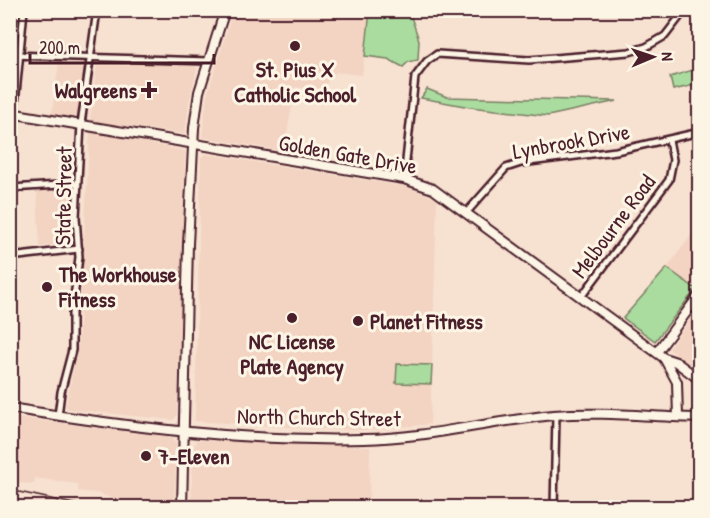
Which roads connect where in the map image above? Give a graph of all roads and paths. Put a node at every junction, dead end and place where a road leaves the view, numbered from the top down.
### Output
1 (24, 10) edge
2 (97, 10) edge
3 (225, 10) edge
4 (685, 10) edge
5 (10, 55) edge
6 (20, 55) junction
7 (90, 56) junction
8 (209, 61) junction
9 (12, 113) edge
10 (81, 124) junction
11 (699, 132) edge
12 (669, 140) junction
13 (193, 145) junction
14 (404, 179) junction
15 (77, 184) junction
16 (10, 188) edge
17 (467, 212) junction
18 (79, 249) junction
19 (10, 257) edge
20 (699, 294) edge
21 (581, 297) junction
22 (661, 355) junction
23 (699, 380) edge
24 (10, 408) edge
25 (556, 415) junction
26 (58, 416) junction
27 (678, 417) junction
28 (699, 418) edge
29 (184, 431) junction
30 (182, 507) edge
31 (554, 507) edge

1 - 6 street
2 - 7 street, State Street
3 - 8 main road
4 - 14 street
5 - 6 street
6 - 7 street
6 - 9 street
7 - 8 street
7 - 10 street, State Street
8 - 13 main road
9 - 10 main road, Golden Gate Drive
10 - 13 main road, Golden Gate Drive
10 - 15 street, State Street
11 - 12 street, Lynbrook Drive
12 - 17 street, Lynbrook Drive
12 - 21 street, Melbourne Road
13 - 14 main road, Golden Gate Drive
13 - 29 main road
14 - 17 main road, Golden Gate Drive
15 - 16 street
15 - 18 street, State Street
17 - 21 main road, Golden Gate Drive
18 - 19 street
18 - 26 street, State Street
20 - 22 main road
21 - 22 main road, Golden Gate Drive
22 - 23 main road, Golden Gate Drive
22 - 27 main road, Golden Gate Drive
24 - 26 main road, North Church Street
25 - 27 main road, North Church Street
25 - 29 main road, North Church Street
25 - 31 street
26 - 29 main road, North Church Street
27 - 28 main road, North Church Street
29 - 30 main road

